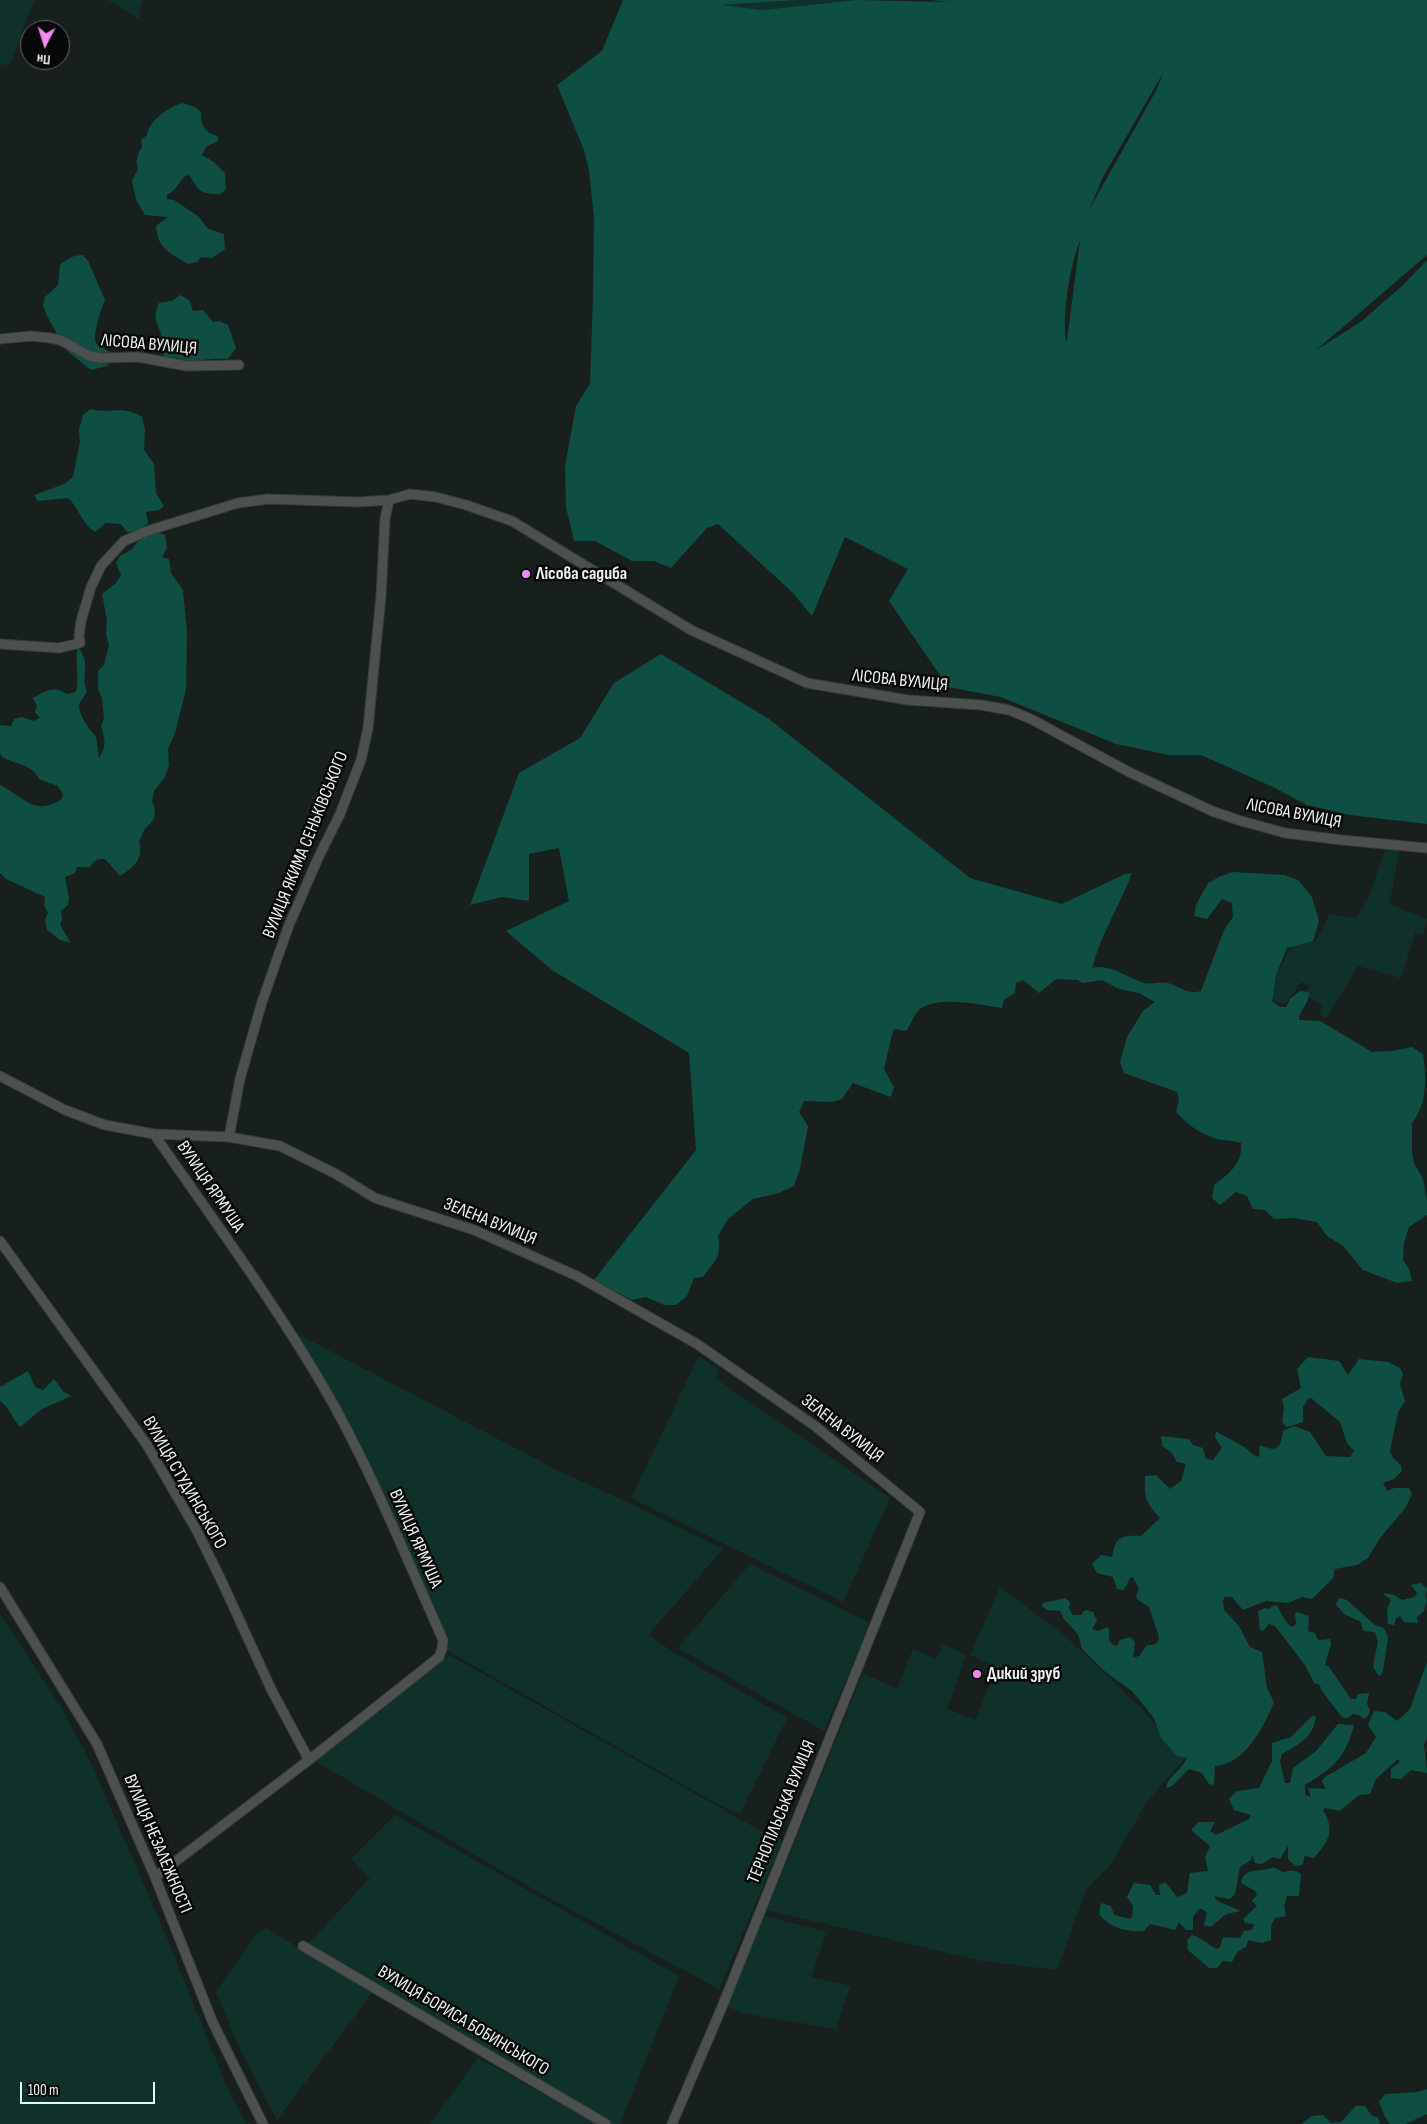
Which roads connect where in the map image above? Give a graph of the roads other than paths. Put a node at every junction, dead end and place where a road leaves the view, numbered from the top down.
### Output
1 (0, 339) edge
2 (239, 364) dead end
3 (389, 500) junction
4 (0, 644) edge
5 (1427, 848) edge
6 (0, 1076) edge
7 (154, 1134) junction
8 (229, 1137) junction
9 (0, 1240) edge
10 (920, 1512) joint
11 (0, 1587) edge
12 (309, 1760) junction
13 (155, 1877) junction
14 (304, 1946) dead end
15 (263, 2124) edge
16 (606, 2124) edge
17 (672, 2124) edge

1 - 2 street, ЛІСОВА ВУЛИЦЯ
3 - 4 street, ЛІСОВА ВУЛИЦЯ
3 - 5 street, ЛІСОВА ВУЛИЦЯ
3 - 8 street, ВУЛИЦЯ ЯКИМА СЕНЬКІВСЬКОГО
6 - 7 street, ЗЕЛЕНА ВУЛИЦЯ
7 - 8 street, ЗЕЛЕНА ВУЛИЦЯ
7 - 12 street, ВУЛИЦЯ ЯРМУША
8 - 10 street, ЗЕЛЕНА ВУЛИЦЯ
9 - 12 street, ВУЛИЦЯ СТУДИНСЬКОГО
10 - 17 street, ТЕРНОПІЛЬСЬКА ВУЛИЦЯ
11 - 13 street, ВУЛИЦЯ НЕЗАЛЕЖНОСТІ
12 - 13 street, ВУЛИЦЯ ЯРМУША
13 - 15 street, ВУЛИЦЯ НЕЗАЛЕЖНОСТІ
14 - 16 street, ВУЛИЦЯ БОРИСА БОБИНСЬКОГО

